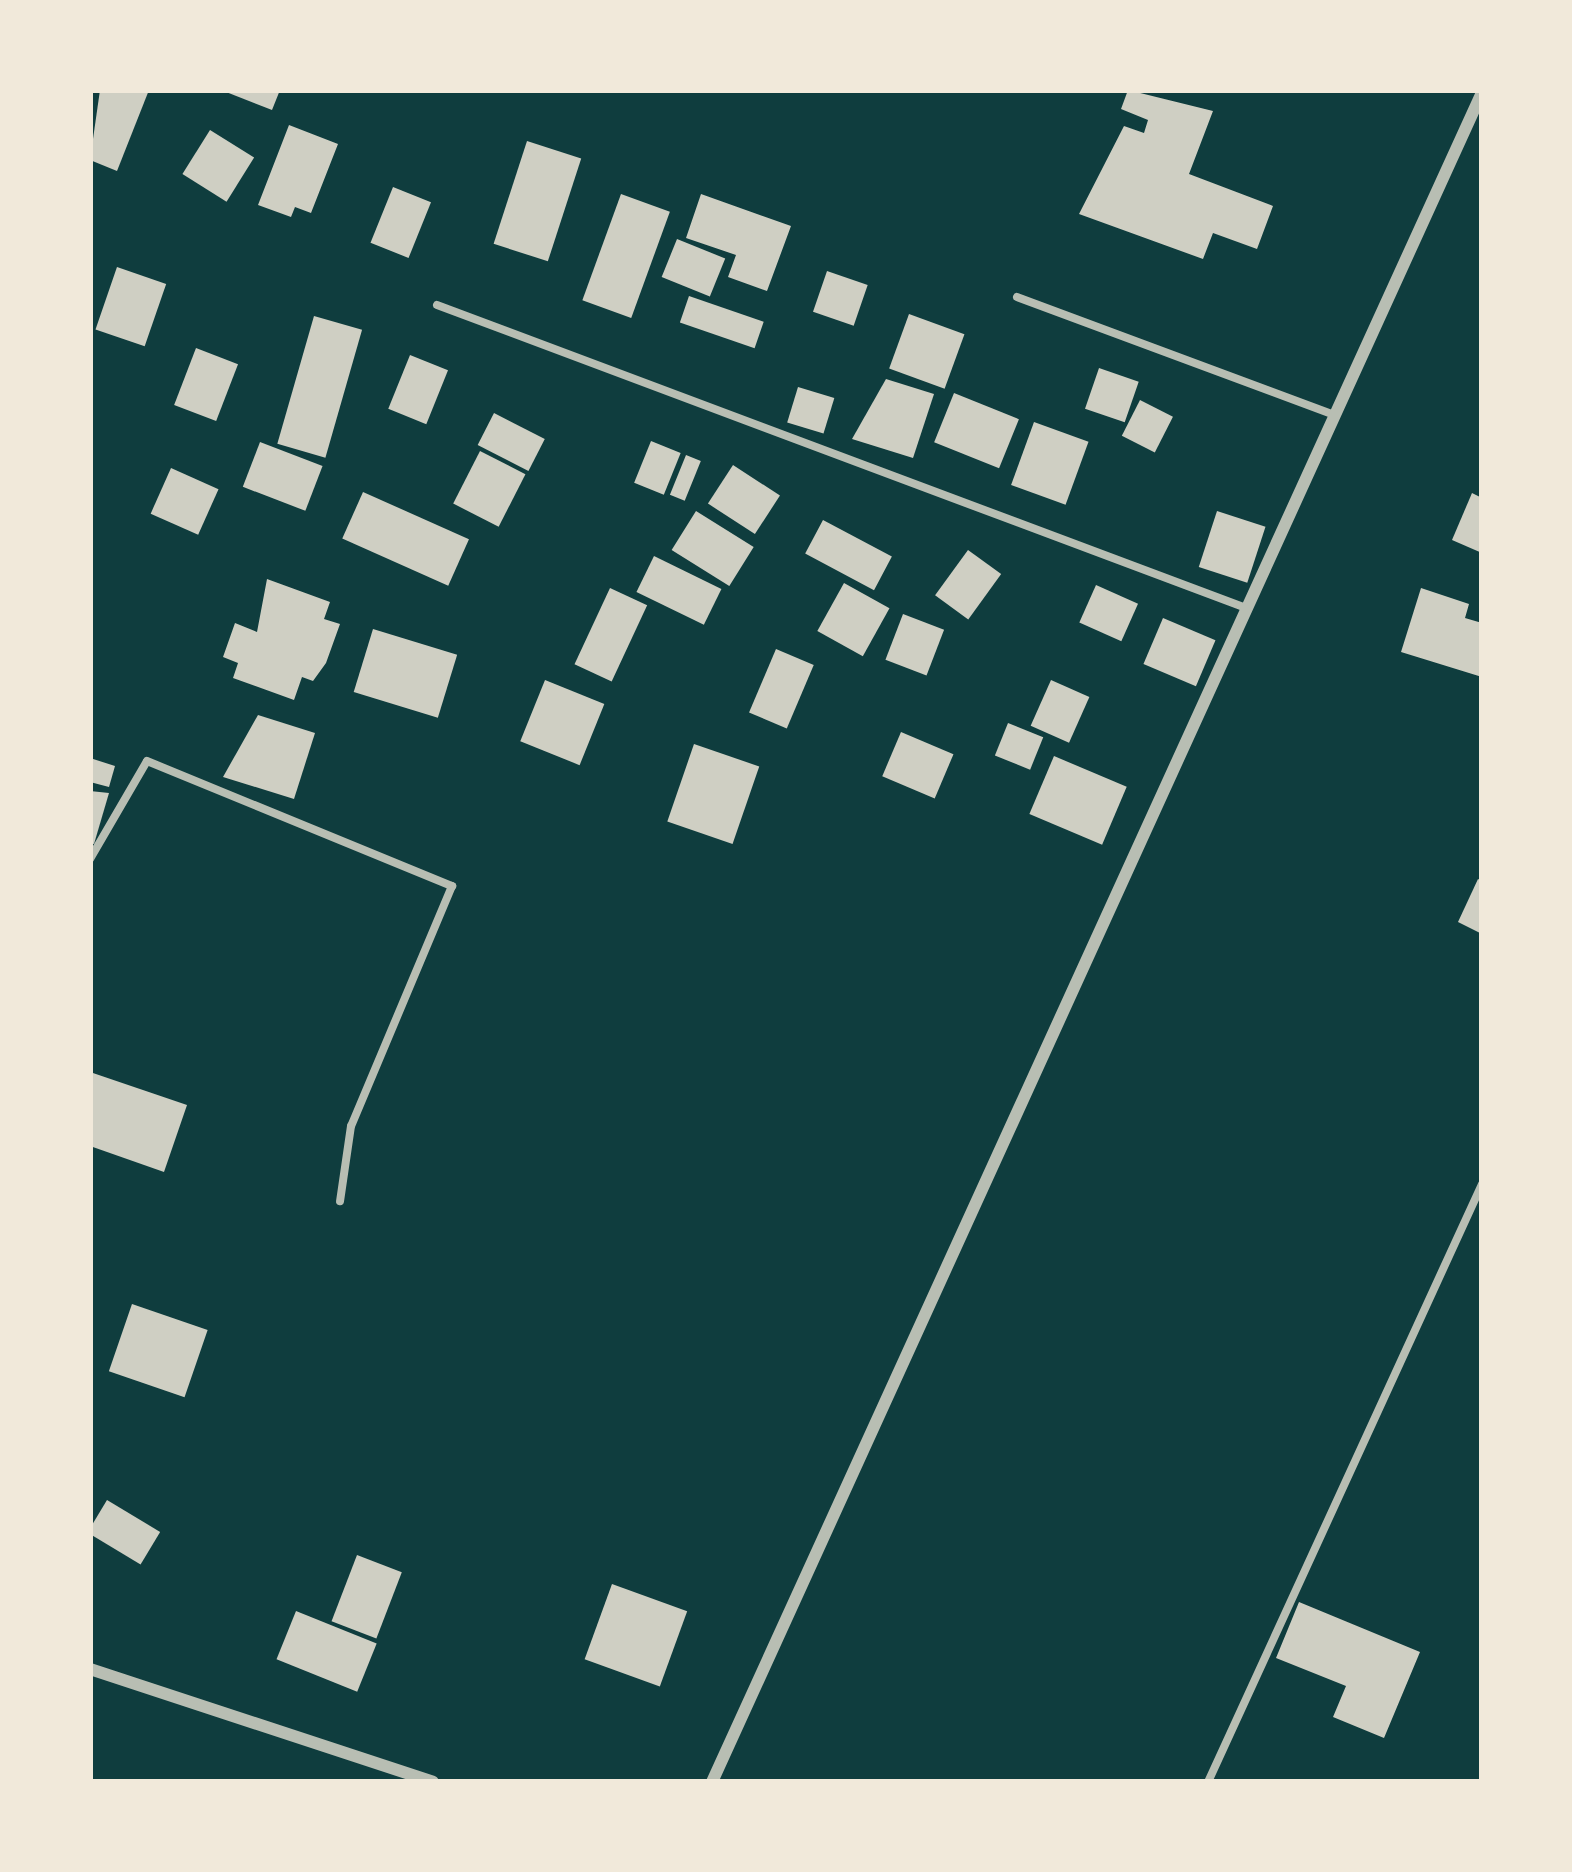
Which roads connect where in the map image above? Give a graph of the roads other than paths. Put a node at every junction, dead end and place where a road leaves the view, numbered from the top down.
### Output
1 (1482, 92) edge
2 (1017, 297) dead end
3 (437, 305) dead end
4 (1334, 415) junction
5 (1246, 608) junction
6 (90, 859) edge
7 (1482, 1184) edge
8 (340, 1201) dead end
9 (90, 1669) edge
10 (433, 1782) edge
11 (712, 1782) edge
12 (1208, 1782) edge

1 - 4 street
2 - 4 lane
3 - 5 lane
4 - 5 street
5 - 11 street
6 - 8 lane
7 - 12 lane
9 - 10 street

